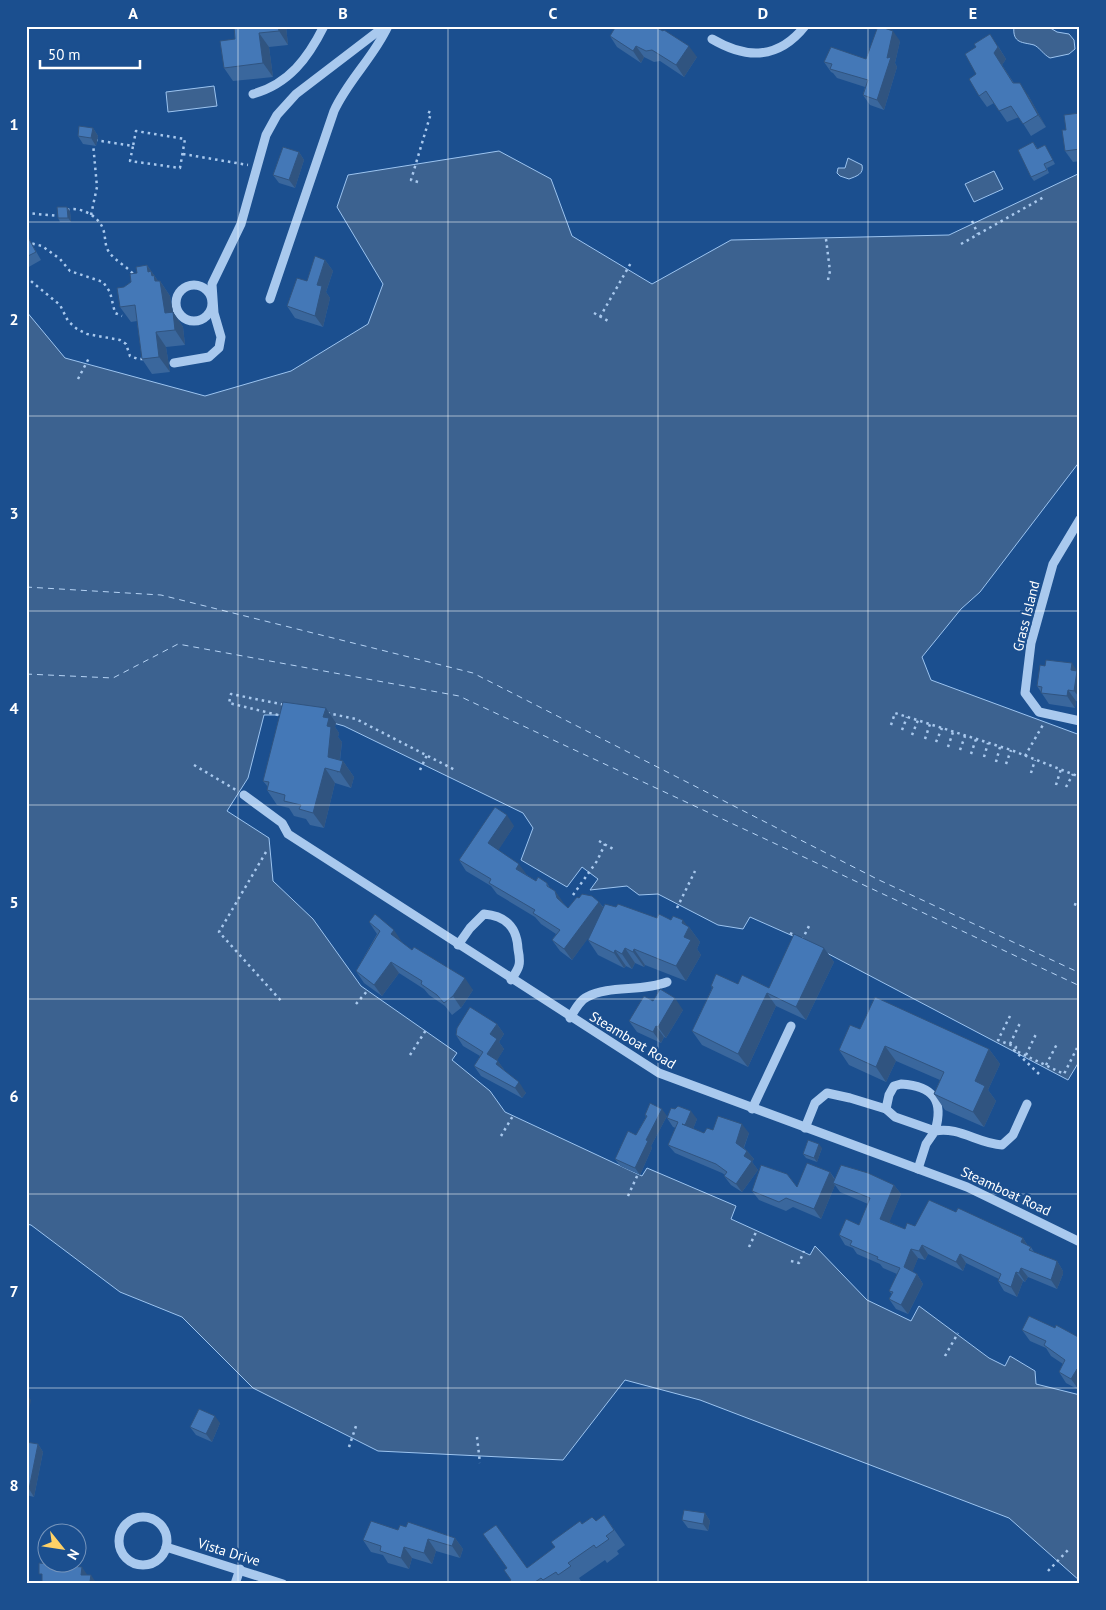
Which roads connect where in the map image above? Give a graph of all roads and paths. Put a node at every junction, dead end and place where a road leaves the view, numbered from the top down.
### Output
1 (324, 26) edge
2 (387, 26) edge
3 (805, 26) edge
4 (712, 38) dead end
5 (253, 94) dead end
6 (425, 110) dead end
7 (133, 146) junction
8 (183, 154) junction
9 (257, 166) junction
10 (418, 182) dead end
11 (1044, 197) dead end
12 (26, 213) edge
13 (91, 215) junction
14 (972, 221) dead end
15 (978, 234) junction
16 (826, 238) dead end
17 (26, 242) edge
18 (961, 244) dead end
19 (632, 261) dead end
20 (26, 277) edge
21 (139, 280) edge
22 (828, 280) dead end
23 (270, 299) dead end
24 (213, 303) junction
25 (594, 313) dead end
26 (122, 316) edge
27 (600, 317) junction
28 (608, 321) dead end
29 (89, 358) dead end
30 (143, 359) edge
31 (174, 362) dead end
32 (78, 379) dead end
33 (1080, 519) edge
34 (288, 706) edge
35 (327, 713) edge
36 (278, 715) edge
37 (907, 717) junction
38 (918, 720) junction
39 (1080, 721) edge
40 (1044, 723) dead end
41 (930, 724) junction
42 (890, 725) dead end
43 (942, 728) junction
44 (902, 730) dead end
45 (953, 732) junction
46 (912, 734) dead end
47 (965, 736) junction
48 (925, 739) dead end
49 (976, 739) junction
50 (936, 742) dead end
51 (988, 743) junction
52 (948, 747) dead end
53 (1000, 747) junction
54 (960, 750) dead end
55 (1011, 750) junction
56 (971, 754) dead end
57 (427, 755) junction
58 (1025, 756) junction
59 (984, 757) dead end
60 (1035, 760) junction
61 (996, 762) dead end
62 (1006, 764) dead end
63 (194, 765) dead end
64 (1061, 769) junction
65 (420, 770) dead end
66 (455, 770) dead end
67 (1031, 773) dead end
68 (1073, 774) junction
69 (1080, 777) edge
70 (1056, 785) dead end
71 (1066, 787) dead end
72 (244, 795) joint
73 (600, 842) dead end
74 (604, 844) junction
75 (613, 849) dead end
76 (266, 852) dead end
77 (695, 871) dead end
78 (573, 895) dead end
79 (1074, 904) dead end
80 (1080, 906) edge
81 (677, 908) dead end
82 (809, 926) dead end
83 (790, 933) dead end
84 (458, 945) junction
85 (511, 980) junction
86 (667, 982) dead end
87 (368, 990) edge
88 (283, 1003) dead end
89 (356, 1004) dead end
90 (1010, 1016) dead end
91 (570, 1018) junction
92 (1021, 1021) dead end
93 (791, 1026) dead end
94 (426, 1030) dead end
95 (1037, 1032) dead end
96 (1058, 1042) dead end
97 (1010, 1044) junction
98 (1077, 1048) dead end
99 (1014, 1050) junction
100 (410, 1055) dead end
101 (1026, 1055) junction
102 (1046, 1065) junction
103 (1039, 1074) dead end
104 (1027, 1104) dead end
105 (752, 1109) junction
106 (886, 1109) junction
107 (514, 1114) dead end
108 (804, 1128) junction
109 (935, 1131) junction
110 (501, 1136) dead end
111 (918, 1169) junction
112 (638, 1174) dead end
113 (628, 1196) dead end
114 (756, 1230) dead end
115 (1080, 1242) edge
116 (749, 1247) dead end
117 (804, 1251) dead end
118 (791, 1261) dead end
119 (958, 1333) dead end
120 (945, 1356) dead end
121 (357, 1422) dead end
122 (477, 1437) dead end
123 (349, 1447) dead end
124 (480, 1463) dead end
125 (166, 1547) junction
126 (1070, 1548) dead end
127 (240, 1569) junction
128 (1048, 1571) dead end
129 (235, 1584) edge
130 (283, 1584) edge

1 - 5 street
2 - 9 street
2 - 23 street
3 - 4 street
6 - 10 path
7 - 8 path
7 - 8 path
7 - 13 path
8 - 9 path
9 - 24 street
11 - 15 path
12 - 13 path
13 - 21 path
14 - 15 path
15 - 18 path
16 - 22 path
17 - 26 path
19 - 27 path
20 - 30 path
24 - 24 street
24 - 31 street
25 - 27 path
27 - 28 path
29 - 32 path
33 - 39 street, Grass Island
34 - 36 path
35 - 57 path
37 - 38 path
37 - 42 path
37 - 44 path
38 - 41 path
38 - 46 path
40 - 58 path
41 - 43 path
41 - 48 path
43 - 45 path
43 - 50 path
45 - 47 path
45 - 52 path
47 - 49 path
47 - 54 path
49 - 51 path
49 - 56 path
51 - 53 path
51 - 59 path
53 - 55 path
53 - 61 path
55 - 58 path
55 - 62 path
57 - 65 path
57 - 66 path
58 - 60 path
60 - 64 path
60 - 67 path
63 - 72 path
64 - 68 path
64 - 70 path
68 - 69 path
68 - 71 path
72 - 84 street, Steamboat Road
73 - 74 path
74 - 75 path
74 - 78 path
76 - 88 path
77 - 81 path
79 - 80 path
82 - 83 path
84 - 85 street, Steamboat Road
84 - 85 street
85 - 91 street, Steamboat Road
86 - 91 street
87 - 89 path
90 - 97 path
91 - 105 street, Steamboat Road
92 - 97 path
93 - 105 street
94 - 100 path
95 - 101 path
96 - 102 path
97 - 99 path
98 - 102 path
99 - 101 path
99 - 103 path
101 - 102 path
104 - 109 street
105 - 108 street, Steamboat Road
106 - 108 street
106 - 109 street
106 - 109 street
107 - 110 path
108 - 111 street, Steamboat Road
109 - 111 street
111 - 115 street, Steamboat Road
112 - 113 path
114 - 116 path
117 - 118 path
119 - 120 path
121 - 123 path
122 - 124 path
125 - 125 street
125 - 127 street, Vista Drive
126 - 128 path
127 - 129 street
127 - 130 street, Vista Drive

